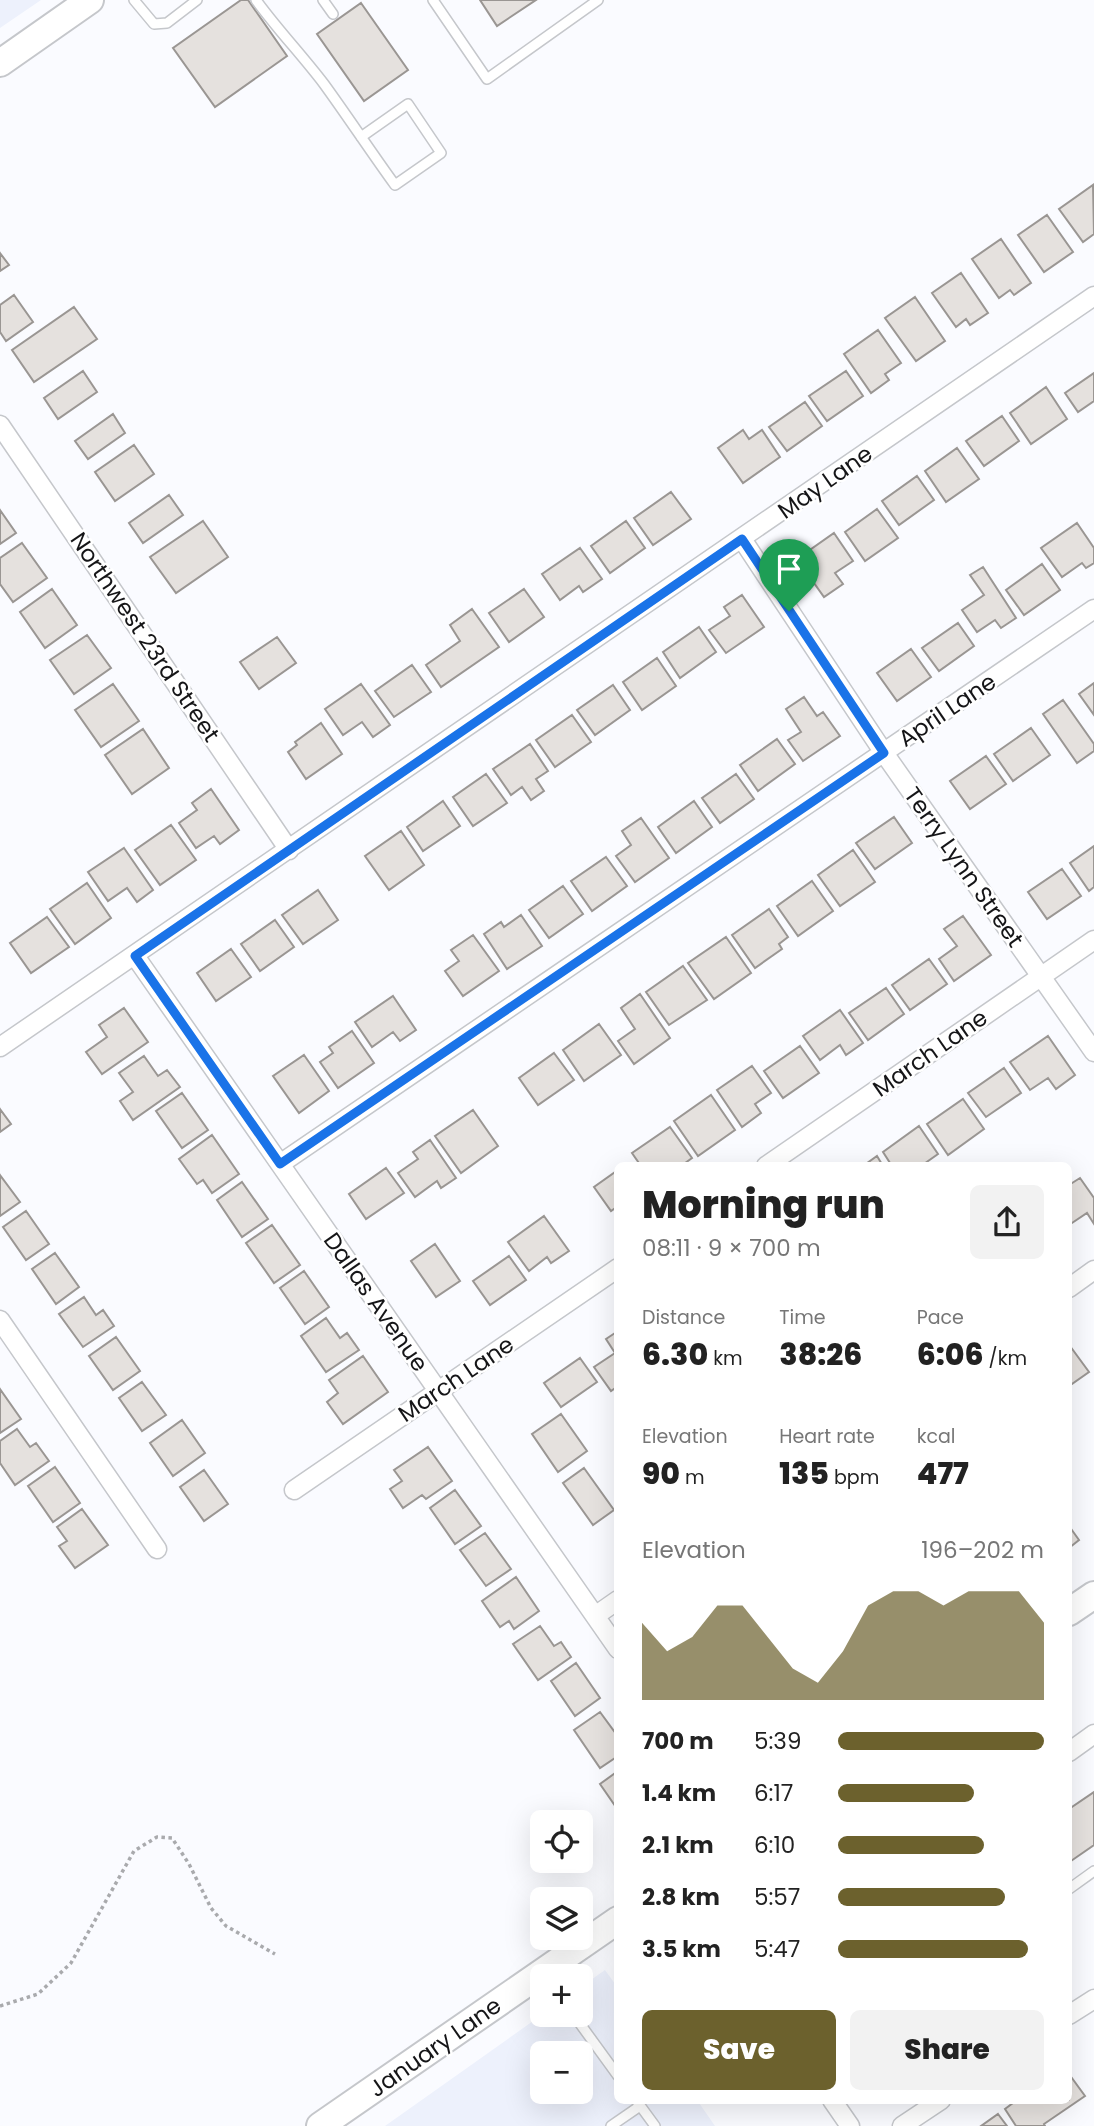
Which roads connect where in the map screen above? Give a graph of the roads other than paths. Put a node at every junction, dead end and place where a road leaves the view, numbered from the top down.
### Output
1 (90, 0) edge
2 (134, 0) edge
3 (197, 0) edge
4 (256, 0) edge
5 (323, 0) edge
6 (433, 0) edge
7 (598, 0) edge
8 (333, 14) dead end
9 (0, 63) edge
10 (361, 137) junction
11 (1094, 296) edge
12 (0, 425) edge
13 (742, 539) junction
14 (1094, 609) edge
15 (884, 753) junction
16 (289, 850) junction
17 (1094, 940) edge
18 (135, 956) junction
19 (1041, 977) junction
20 (0, 1047) edge
21 (1094, 1052) edge
22 (772, 1162) edge
23 (280, 1164) junction
24 (1094, 1270) edge
25 (614, 1271) edge
26 (1072, 1286) edge
27 (0, 1320) edge
28 (438, 1391) junction
29 (294, 1490) dead end
30 (157, 1549) dead end
31 (1094, 1595) edge
32 (614, 1603) edge
33 (1072, 1610) edge
34 (595, 1616) junction
35 (614, 1643) edge
36 (1094, 1734) edge
37 (1072, 1750) edge
38 (1094, 1871) edge
39 (1072, 1887) edge
40 (614, 1923) edge
41 (557, 1964) edge
42 (530, 1983) edge
43 (1094, 1998) edge
44 (1072, 2013) edge
45 (582, 2027) edge
46 (614, 2071) edge
47 (637, 2104) edge
48 (639, 2104) edge
49 (835, 2104) edge
50 (935, 2104) edge
51 (320, 2126) edge
52 (611, 2126) edge
53 (655, 2126) edge
54 (850, 2126) edge
55 (902, 2126) edge

1 - 9 street
2 - 3 lane
4 - 10 lane
5 - 8 lane
6 - 7 lane
10 - 10 lane
11 - 13 street, May Lane
12 - 16 street, Northwest 23rd Street
13 - 15 street, Terry Lynn Street
13 - 16 street, May Lane
14 - 15 street, April Lane
15 - 19 street, Terry Lynn Street
15 - 23 street, April Lane
16 - 18 street, May Lane
17 - 19 street, March Lane
18 - 20 street, May Lane
18 - 23 street, Dallas Avenue
19 - 21 street, Terry Lynn Street
19 - 22 street, March Lane
23 - 28 street, Dallas Avenue
24 - 26 street
25 - 28 street, March Lane
27 - 30 street
28 - 29 street, March Lane
28 - 34 street, Dallas Avenue
31 - 33 street
32 - 34 street
34 - 35 street, Dallas Avenue
36 - 37 street
38 - 39 lane
40 - 41 street, January Lane
42 - 51 street, January Lane
43 - 44 street
45 - 46 lane
47 - 52 lane
48 - 53 lane
49 - 54 street
50 - 55 street

